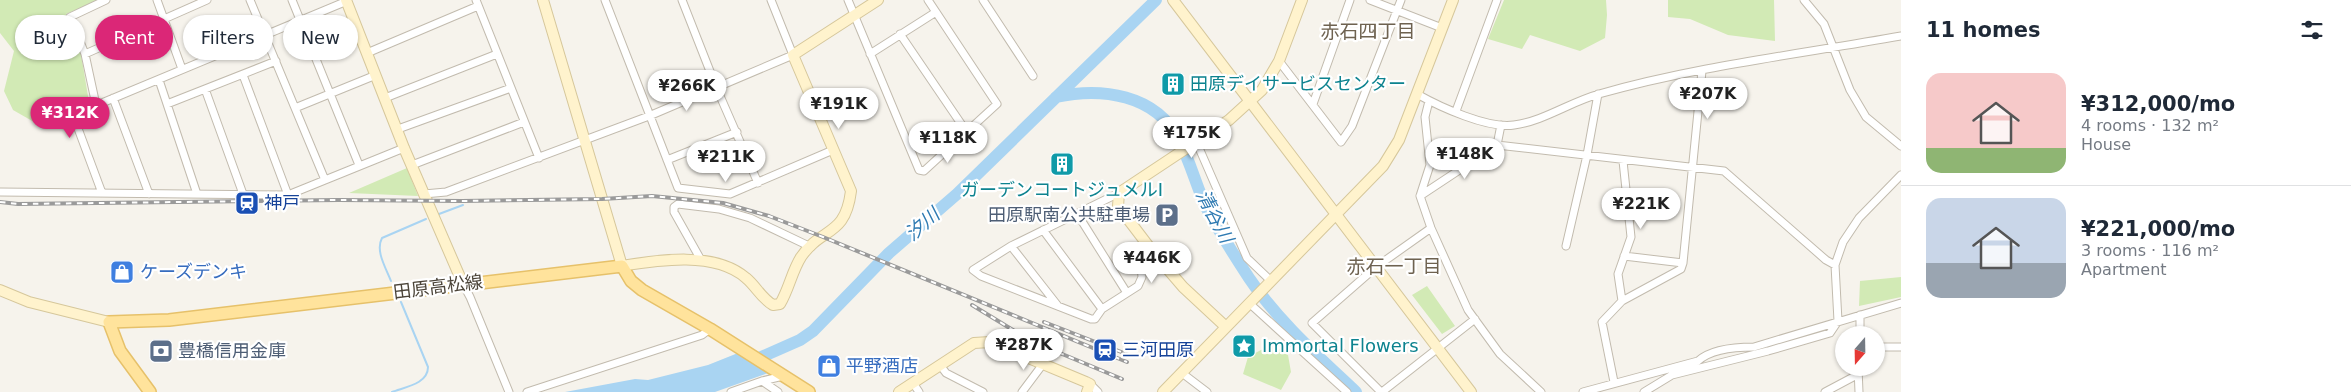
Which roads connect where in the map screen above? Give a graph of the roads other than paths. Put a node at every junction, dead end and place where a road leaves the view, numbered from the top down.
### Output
1 (106, 0) edge
2 (157, 0) edge
3 (207, 0) edge
4 (250, 0) edge
5 (292, 0) edge
6 (348, 0) edge
7 (543, 0) edge
8 (606, 0) edge
9 (682, 0) edge
10 (771, 0) edge
11 (848, 0) edge
12 (878, 0) edge
13 (928, 0) edge
14 (984, 0) edge
15 (1302, 0) edge
16 (1350, 0) edge
17 (1370, 0) edge
18 (1400, 0) edge
19 (1452, 0) edge
20 (1498, 0) edge
21 (1804, 0) edge
22 (1174, 2) edge
23 (477, 3) edge
24 (1397, 11) junction
25 (936, 12) junction
26 (74, 15) edge
27 (163, 15) edge
28 (171, 15) edge
29 (257, 15) edge
30 (298, 15) edge
31 (314, 15) edge
32 (854, 15) junction
33 (1442, 28) junction
34 (900, 34) junction
35 (1901, 36) edge
36 (173, 44) edge
37 (1832, 48) junction
38 (95, 49) edge
39 (273, 53) edge
40 (367, 53) junction
41 (85, 54) joint
42 (498, 54) junction
43 (870, 54) junction
44 (793, 55) junction
45 (204, 60) edge
46 (315, 60) edge
47 (276, 61) junction
48 (1280, 61) junction
49 (182, 69) junction
50 (1702, 71) junction
51 (243, 75) junction
52 (376, 75) junction
53 (1033, 76) dead end
54 (159, 80) junction
55 (511, 88) junction
56 (204, 89) junction
57 (717, 89) junction
58 (329, 94) junction
59 (1417, 94) junction
60 (1598, 94) junction
61 (113, 98) junction
62 (385, 98) junction
63 (1248, 101) junction
64 (1429, 101) junction
65 (167, 104) junction
66 (1313, 104) junction
67 (96, 106) junction
68 (295, 108) junction
69 (1456, 112) junction
70 (649, 116) junction
71 (524, 122) junction
72 (1501, 125) junction
73 (398, 129) junction
74 (737, 132) junction
75 (966, 132) junction
76 (585, 141) junction
77 (1196, 141) junction
78 (1497, 145) junction
79 (1901, 146) edge
80 (404, 148) junction
81 (833, 150) junction
82 (1587, 155) junction
83 (539, 158) junction
84 (667, 160) junction
85 (1623, 161) junction
86 (359, 165) junction
87 (412, 165) junction
88 (1693, 168) junction
89 (1901, 174) edge
90 (325, 180) junction
91 (758, 183) junction
92 (0, 192) edge
93 (1119, 193) junction
94 (102, 194) junction
95 (149, 194) junction
96 (197, 194) junction
97 (244, 194) junction
98 (424, 194) junction
99 (288, 195) junction
100 (1420, 196) junction
101 (1078, 215) junction
102 (1336, 215) junction
103 (1431, 228) junction
104 (1043, 230) junction
105 (1011, 246) junction
106 (1566, 246) dead end
107 (811, 247) junction
108 (1153, 252) junction
109 (1624, 256) junction
110 (701, 260) junction
111 (1683, 262) junction
112 (1836, 265) junction
113 (622, 266) junction
114 (1376, 267) junction
115 (1270, 283) junction
116 (463, 284) junction
117 (0, 290) edge
118 (1126, 293) junction
119 (1251, 301) junction
120 (1622, 301) junction
121 (1901, 303) edge
122 (1058, 307) junction
123 (1102, 308) junction
124 (1860, 314) junction
125 (1475, 319) junction
126 (1838, 321) junction
127 (109, 322) junction
128 (1860, 326) edge
129 (1226, 327) junction
130 (710, 328) junction
131 (1885, 347) edge
132 (1901, 347) edge
133 (1438, 348) junction
134 (1042, 364) junction
135 (940, 365) junction
136 (1182, 373) junction
137 (781, 374) junction
138 (1849, 376) edge
139 (1857, 376) edge
140 (762, 381) junction
141 (1614, 382) junction
142 (916, 388) edge
143 (1089, 388) edge
144 (1601, 389) edge
145 (1205, 391) edge
146 (150, 392) edge
147 (509, 392) edge
148 (527, 392) edge
149 (731, 392) edge
150 (778, 392) edge
151 (809, 392) edge
152 (898, 392) edge
153 (983, 392) edge
154 (1022, 392) edge
155 (1098, 392) edge
156 (1163, 392) edge
157 (1347, 392) edge
158 (1381, 392) edge
159 (1471, 392) edge
160 (1541, 392) edge
161 (1583, 392) edge
162 (1644, 392) edge
163 (1824, 392) edge
164 (1859, 392) edge

1 - 26 street
2 - 27 street
3 - 28 street
4 - 29 street
5 - 30 street
6 - 31 street
6 - 40 street
7 - 76 street
8 - 70 street
9 - 57 street
10 - 44 street
11 - 32 street
12 - 32 street
13 - 25 street
14 - 53 street
15 - 48 street
16 - 66 street
17 - 24 street
18 - 24 street
19 - 33 street
20 - 69 street
21 - 37 street
22 - 63 street
23 - 40 street
23 - 42 street
24 - 33 street
24 - 66 street
25 - 34 street
25 - 75 street
32 - 43 street
32 - 44 street
33 - 59 street
34 - 43 street
34 - 75 street
35 - 37 street
36 - 49 street
37 - 50 street
37 - 79 street
38 - 41 street
39 - 47 street
40 - 52 street
41 - 67 street
42 - 55 street
42 - 62 street
43 - 75 street
44 - 57 street
44 - 81 street
45 - 49 street
46 - 58 street
47 - 51 street
47 - 68 street
48 - 63 street
48 - 66 street
49 - 54 street
50 - 60 street
50 - 88 street
51 - 56 street
51 - 99 street
52 - 58 street
52 - 62 street
54 - 61 street
54 - 65 street
55 - 71 street
55 - 73 street
56 - 65 street
56 - 97 street
57 - 70 street
57 - 74 street
58 - 68 street
58 - 86 street
59 - 64 street
59 - 102 street
60 - 72 street
60 - 82 street
61 - 67 street
61 - 95 street
62 - 73 street
63 - 77 street
63 - 102 street
64 - 69 street
64 - 100 street
65 - 96 street
67 - 94 street
68 - 90 street
69 - 72 street
70 - 76 street
70 - 84 street
71 - 83 street
71 - 87 street
72 - 78 street
73 - 80 street
74 - 84 street
74 - 91 street
76 - 83 street
76 - 113 street
77 - 93 street
77 - 115 street
78 - 82 street
78 - 100 street
80 - 86 street
80 - 87 street
81 - 91 street
81 - 107 street
82 - 85 street
82 - 106 street
83 - 98 street
84 - 91 street
85 - 88 street
85 - 109 street
86 - 90 street
87 - 98 street
88 - 111 street
88 - 112 street
89 - 112 street
90 - 99 street
92 - 94 street
93 - 101 street
93 - 108 street
94 - 95 street
95 - 96 street
96 - 97 street
97 - 99 street
98 - 116 street
100 - 103 street
101 - 104 street
101 - 118 street
102 - 114 street
102 - 115 street
103 - 114 street
103 - 125 street
104 - 105 street
104 - 123 street
105 - 122 street
105 - 122 street
107 - 110 street
107 - 110 street
108 - 118 street
108 - 129 street
109 - 111 street
109 - 120 street
110 - 113 street
111 - 120 street
112 - 126 street
113 - 116 main road, 田原高松線
113 - 130 main road
114 - 133 street
114 - 158 street
115 - 119 street
116 - 127 main road, 田原高松線
116 - 147 street
117 - 127 street
118 - 123 street
119 - 129 street
119 - 157 street
120 - 141 street
121 - 124 street
122 - 123 street
124 - 126 street
124 - 128 street
125 - 133 street
125 - 160 street
126 - 141 street
126 - 162 street
127 - 146 main road
129 - 136 street
130 - 137 main road
130 - 148 street
131 - 132 street
133 - 158 street
133 - 159 street
134 - 135 street
134 - 143 street
134 - 154 street
135 - 142 street
135 - 153 street
136 - 145 street
136 - 156 street
137 - 140 street
137 - 151 main road
138 - 163 street
139 - 164 street
140 - 149 street
140 - 150 street
141 - 144 street
142 - 152 street
143 - 155 street
144 - 161 street

